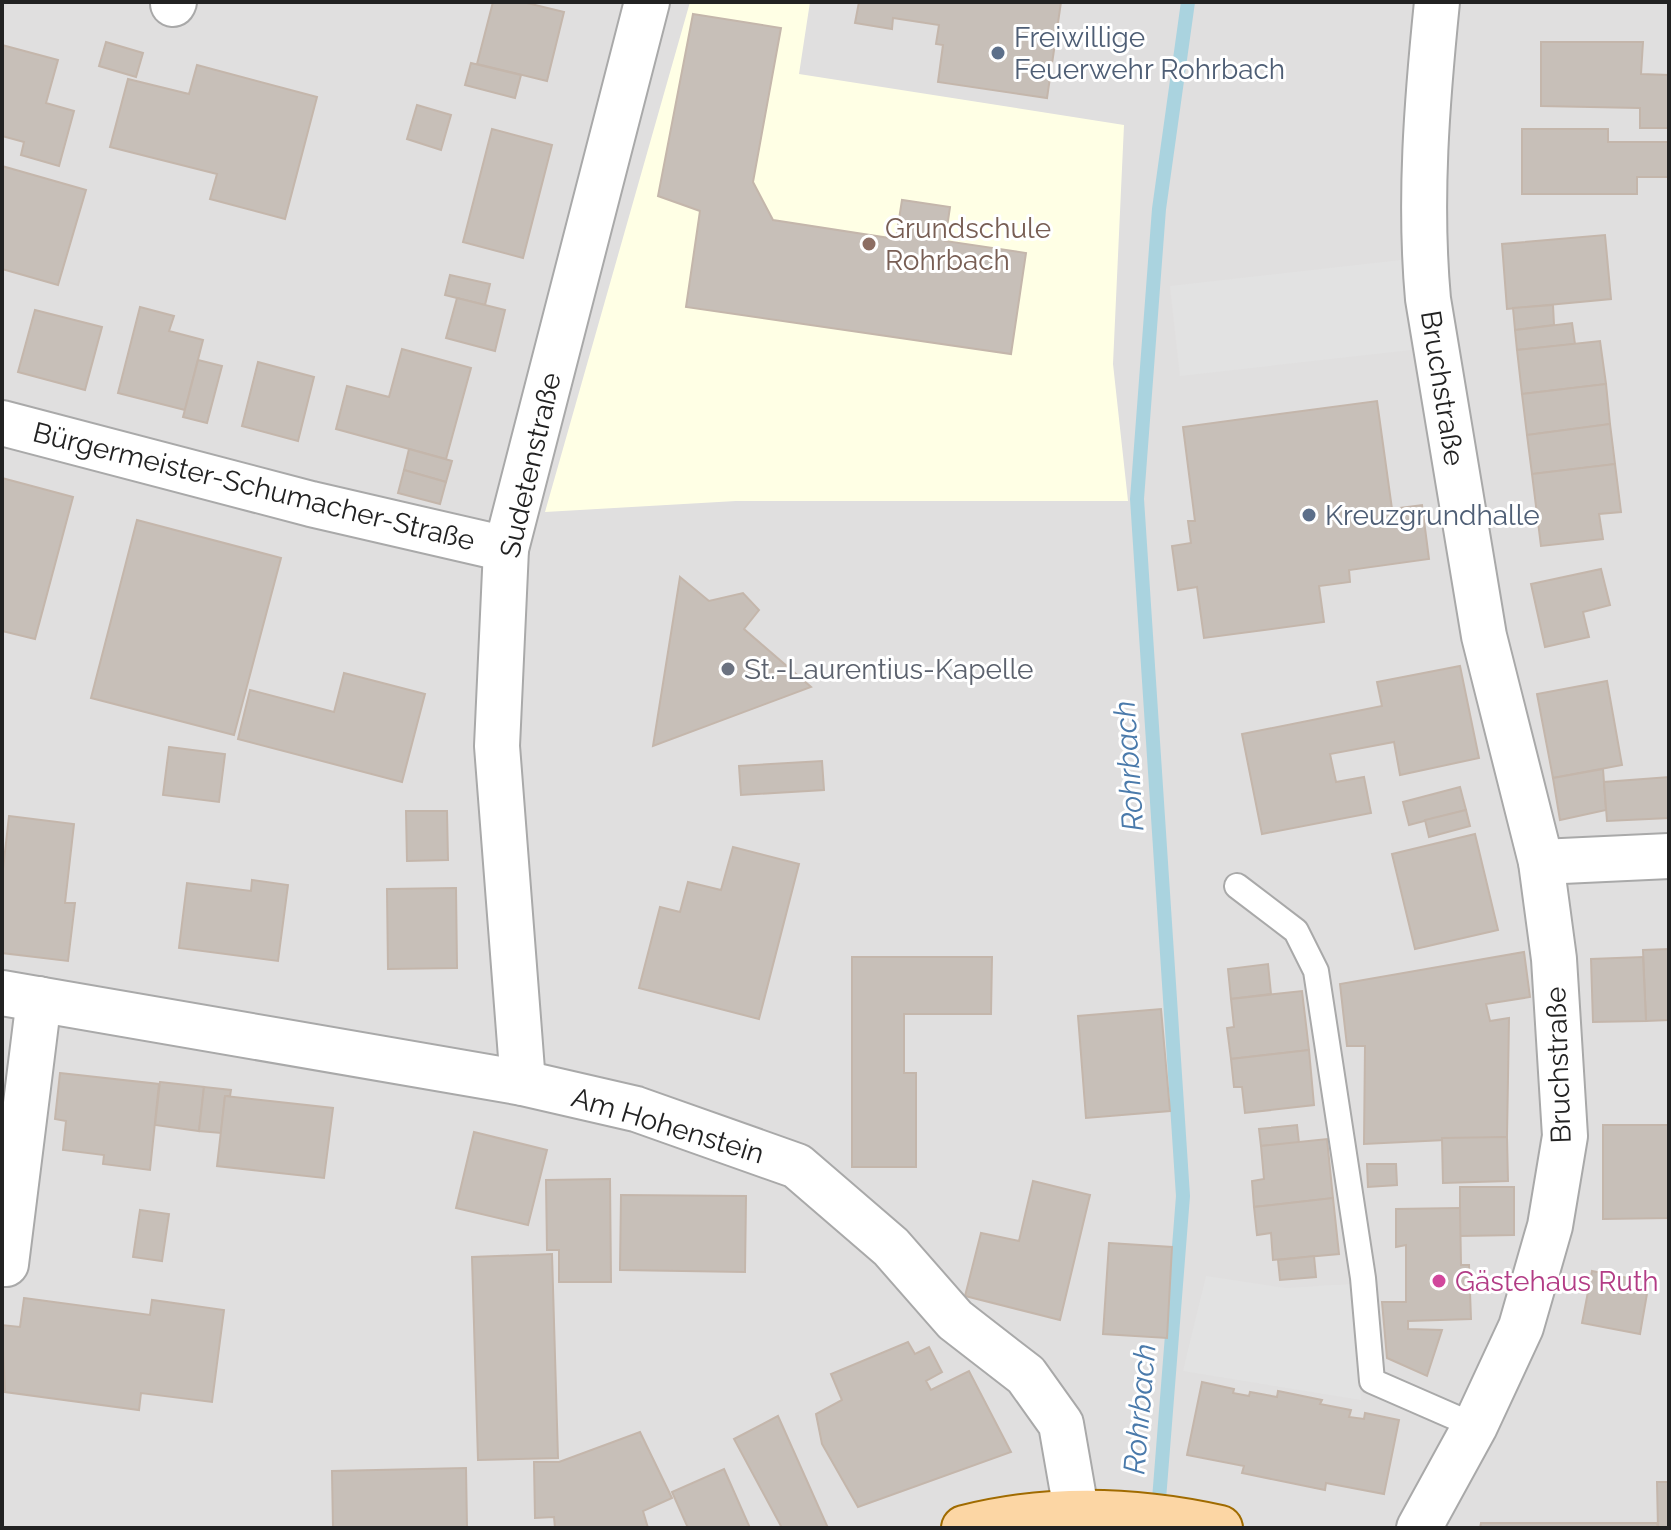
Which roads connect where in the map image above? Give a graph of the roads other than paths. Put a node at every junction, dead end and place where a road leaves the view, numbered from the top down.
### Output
1 (647, 2) edge
2 (1437, 2) edge
3 (2, 423) edge
4 (506, 549) junction
5 (1669, 856) edge
6 (1541, 862) junction
7 (1237, 886) dead end
8 (21, 996) edge
9 (523, 1083) junction
10 (6, 1264) dead end
11 (1475, 1426) junction
12 (1066, 1519) edge
13 (1207, 1525) edge
14 (964, 1528) edge
15 (1419, 1528) edge

1 - 4 street, Sudetenstraße
2 - 6 street, Bruchstraße
3 - 4 street, Bürgermeister-Schumacher-Straße
4 - 9 street, Sudetenstraße
5 - 6 street
6 - 11 street, Bruchstraße
7 - 11 lane
8 - 9 street, Am Hohenstein
8 - 10 street, Am Hohenstein
9 - 12 street, Am Hohenstein
11 - 15 street, Bruchstraße
12 - 13 main road
12 - 14 main road

